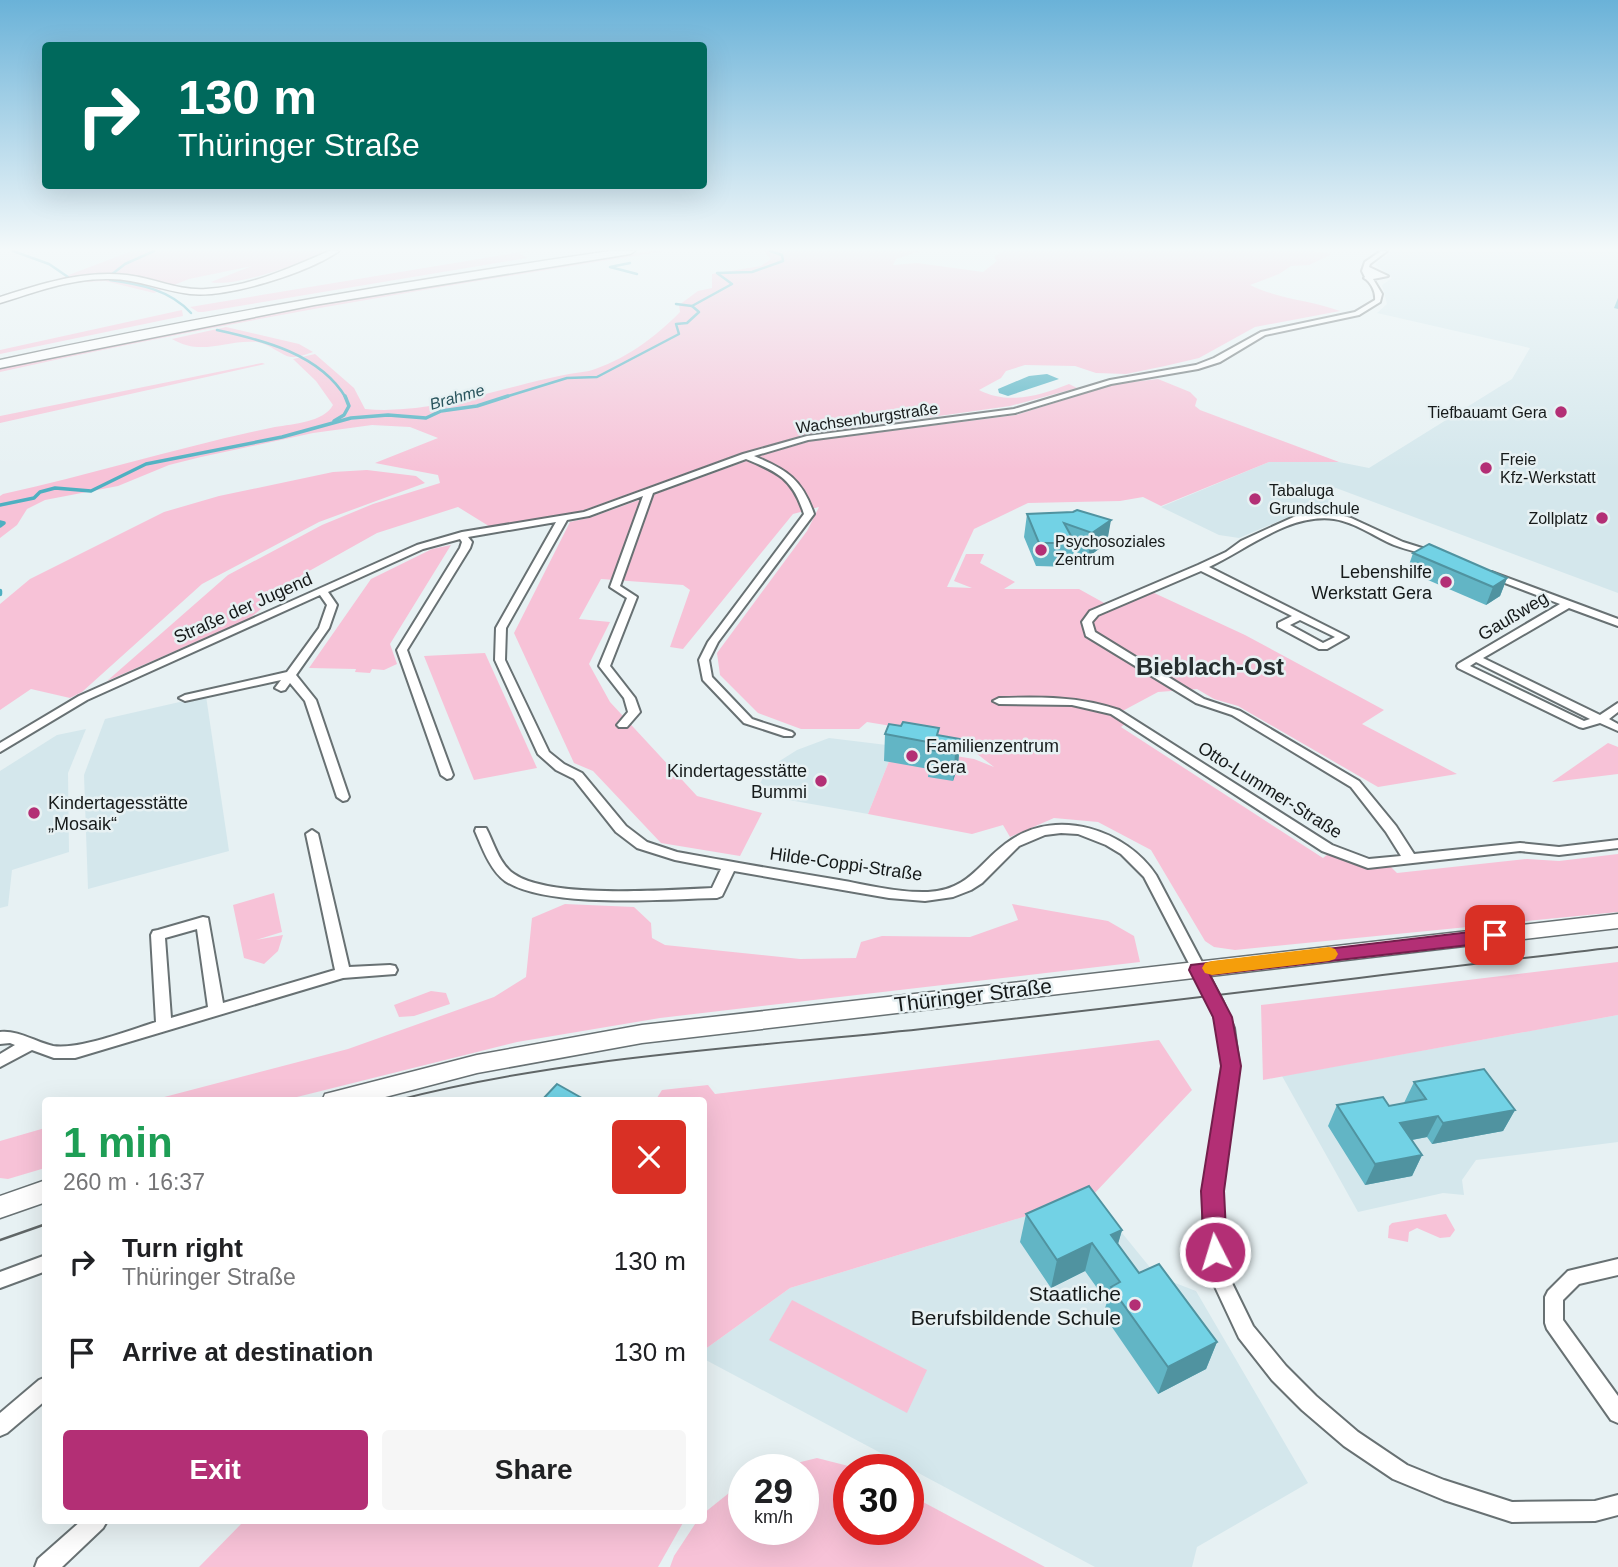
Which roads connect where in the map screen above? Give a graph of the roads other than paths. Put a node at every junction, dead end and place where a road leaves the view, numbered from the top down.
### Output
1 (172, 324) edge
2 (175, 324) edge
3 (1307, 324) edge
4 (0, 358) edge
5 (0, 365) edge
6 (746, 456) junction
7 (649, 492) junction
8 (562, 520) junction
9 (510, 527) joint
10 (462, 535) junction
11 (1451, 560) edge
12 (1201, 567) junction
13 (1477, 569) edge
14 (323, 592) junction
15 (1568, 604) junction
16 (1298, 617) junction
17 (1618, 623) edge
18 (1475, 658) joint
19 (290, 675) junction
20 (281, 688) dead end
21 (185, 698) dead end
22 (999, 701) dead end
23 (1618, 706) edge
24 (1601, 719) junction
25 (623, 725) dead end
26 (1618, 727) edge
27 (788, 734) dead end
28 (0, 748) edge
29 (447, 775) dead end
30 (343, 797) dead end
31 (481, 831) dead end
32 (312, 834) dead end
33 (1618, 844) edge
34 (1410, 859) junction
35 (729, 867) junction
36 (1618, 921) edge
37 (390, 970) dead end
38 (1198, 970) junction
39 (343, 973) junction
40 (216, 1009) junction
41 (164, 1025) junction
42 (0, 1038) edge
43 (30, 1044) junction
44 (0, 1061) edge
45 (348, 1097) edge
46 (42, 1192) edge
47 (0, 1207) edge
48 (42, 1264) edge
49 (1618, 1267) edge
50 (0, 1280) edge
51 (42, 1390) edge
52 (1618, 1413) edge
53 (0, 1426) edge
54 (1618, 1505) edge
55 (93, 1524) edge
56 (46, 1567) edge

1 - 4 highway
2 - 5 highway
3 - 6 street, Wachsenburgstraße
6 - 7 street, Wachsenburgstraße
6 - 27 street
7 - 8 street, Wachsenburgstraße
7 - 25 street
8 - 9 street, Wachsenburgstraße
8 - 35 street, Hilde-Coppi-Straße
9 - 10 street, Straße der Jugend
10 - 14 street, Straße der Jugend
10 - 29 street
11 - 12 street
12 - 16 street
12 - 34 street
13 - 15 street
14 - 19 street
14 - 28 street, Straße der Jugend
15 - 17 street
15 - 18 street, Gaußweg
16 - 16 street
18 - 24 street
19 - 20 street
19 - 21 street
19 - 30 street
22 - 34 street, Otto-Lummer-Straße
23 - 24 street
24 - 26 street
31 - 35 street
32 - 39 street
33 - 34 street, Otto-Lummer-Straße
35 - 38 street, Hilde-Coppi-Straße
36 - 38 main road, Thüringer Straße
37 - 39 street
38 - 45 main road, Thüringer Straße
38 - 54 street
39 - 40 street
40 - 41 street
40 - 41 street
41 - 43 street
42 - 43 street
43 - 44 street
46 - 47 main road
48 - 50 street
49 - 52 street
51 - 53 street
55 - 56 street

